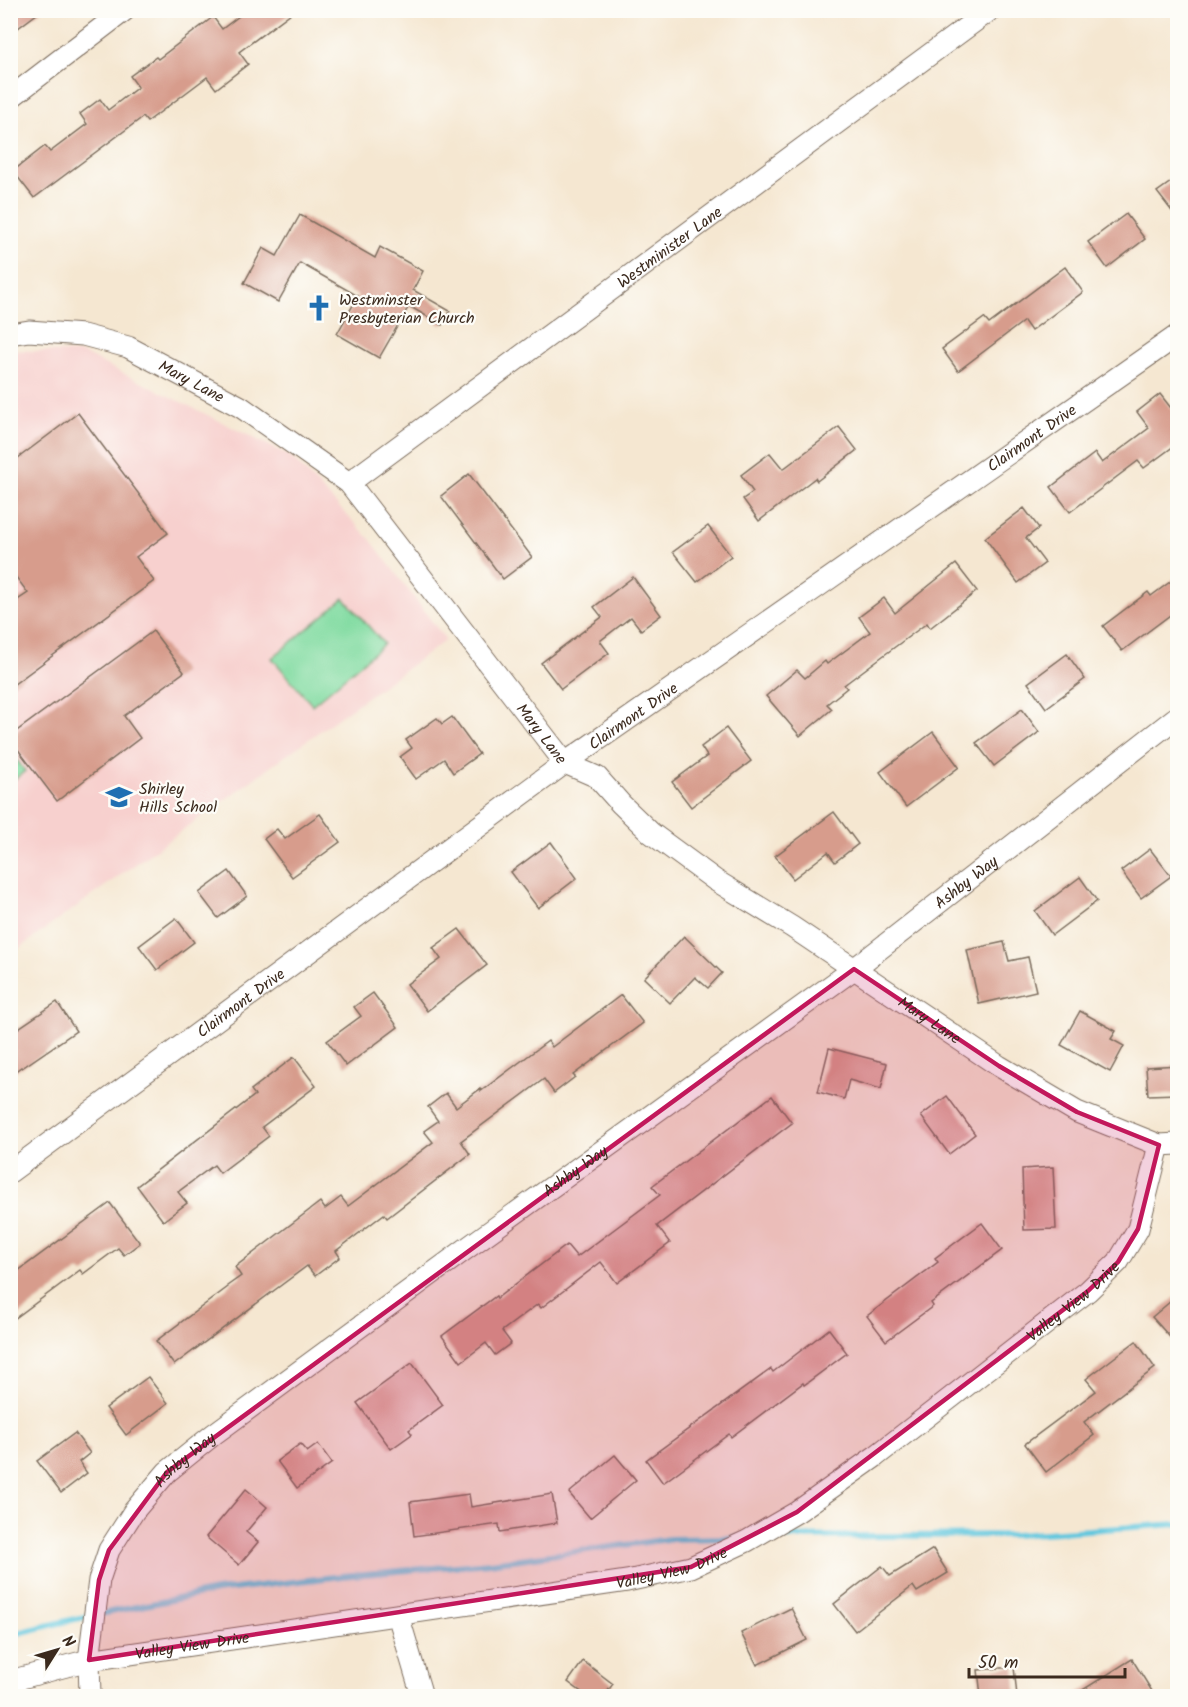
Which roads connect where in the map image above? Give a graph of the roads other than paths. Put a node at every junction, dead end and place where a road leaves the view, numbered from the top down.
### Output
1 (125, 10) edge
2 (990, 10) edge
3 (10, 98) edge
4 (10, 334) edge
5 (1178, 335) edge
6 (349, 483) junction
7 (1178, 716) edge
8 (565, 763) junction
9 (854, 969) junction
10 (1168, 1145) edge
11 (10, 1172) edge
12 (398, 1615) junction
13 (89, 1660) junction
14 (10, 1681) edge
15 (90, 1696) edge
16 (422, 1696) edge

1 - 3 street
2 - 6 street, Westminister Lane
4 - 6 street, Mary Lane
5 - 8 street, Clairmont Drive
6 - 8 street, Mary Lane
7 - 9 street, Ashby Way
8 - 9 street, Mary Lane
8 - 11 street, Clairmont Drive
9 - 10 street, Mary Lane
9 - 13 street, Ashby Way
10 - 12 street, Valley View Drive
12 - 13 street, Valley View Drive
12 - 16 street
13 - 14 street, Valley View Drive
13 - 15 street, Ashby Way

